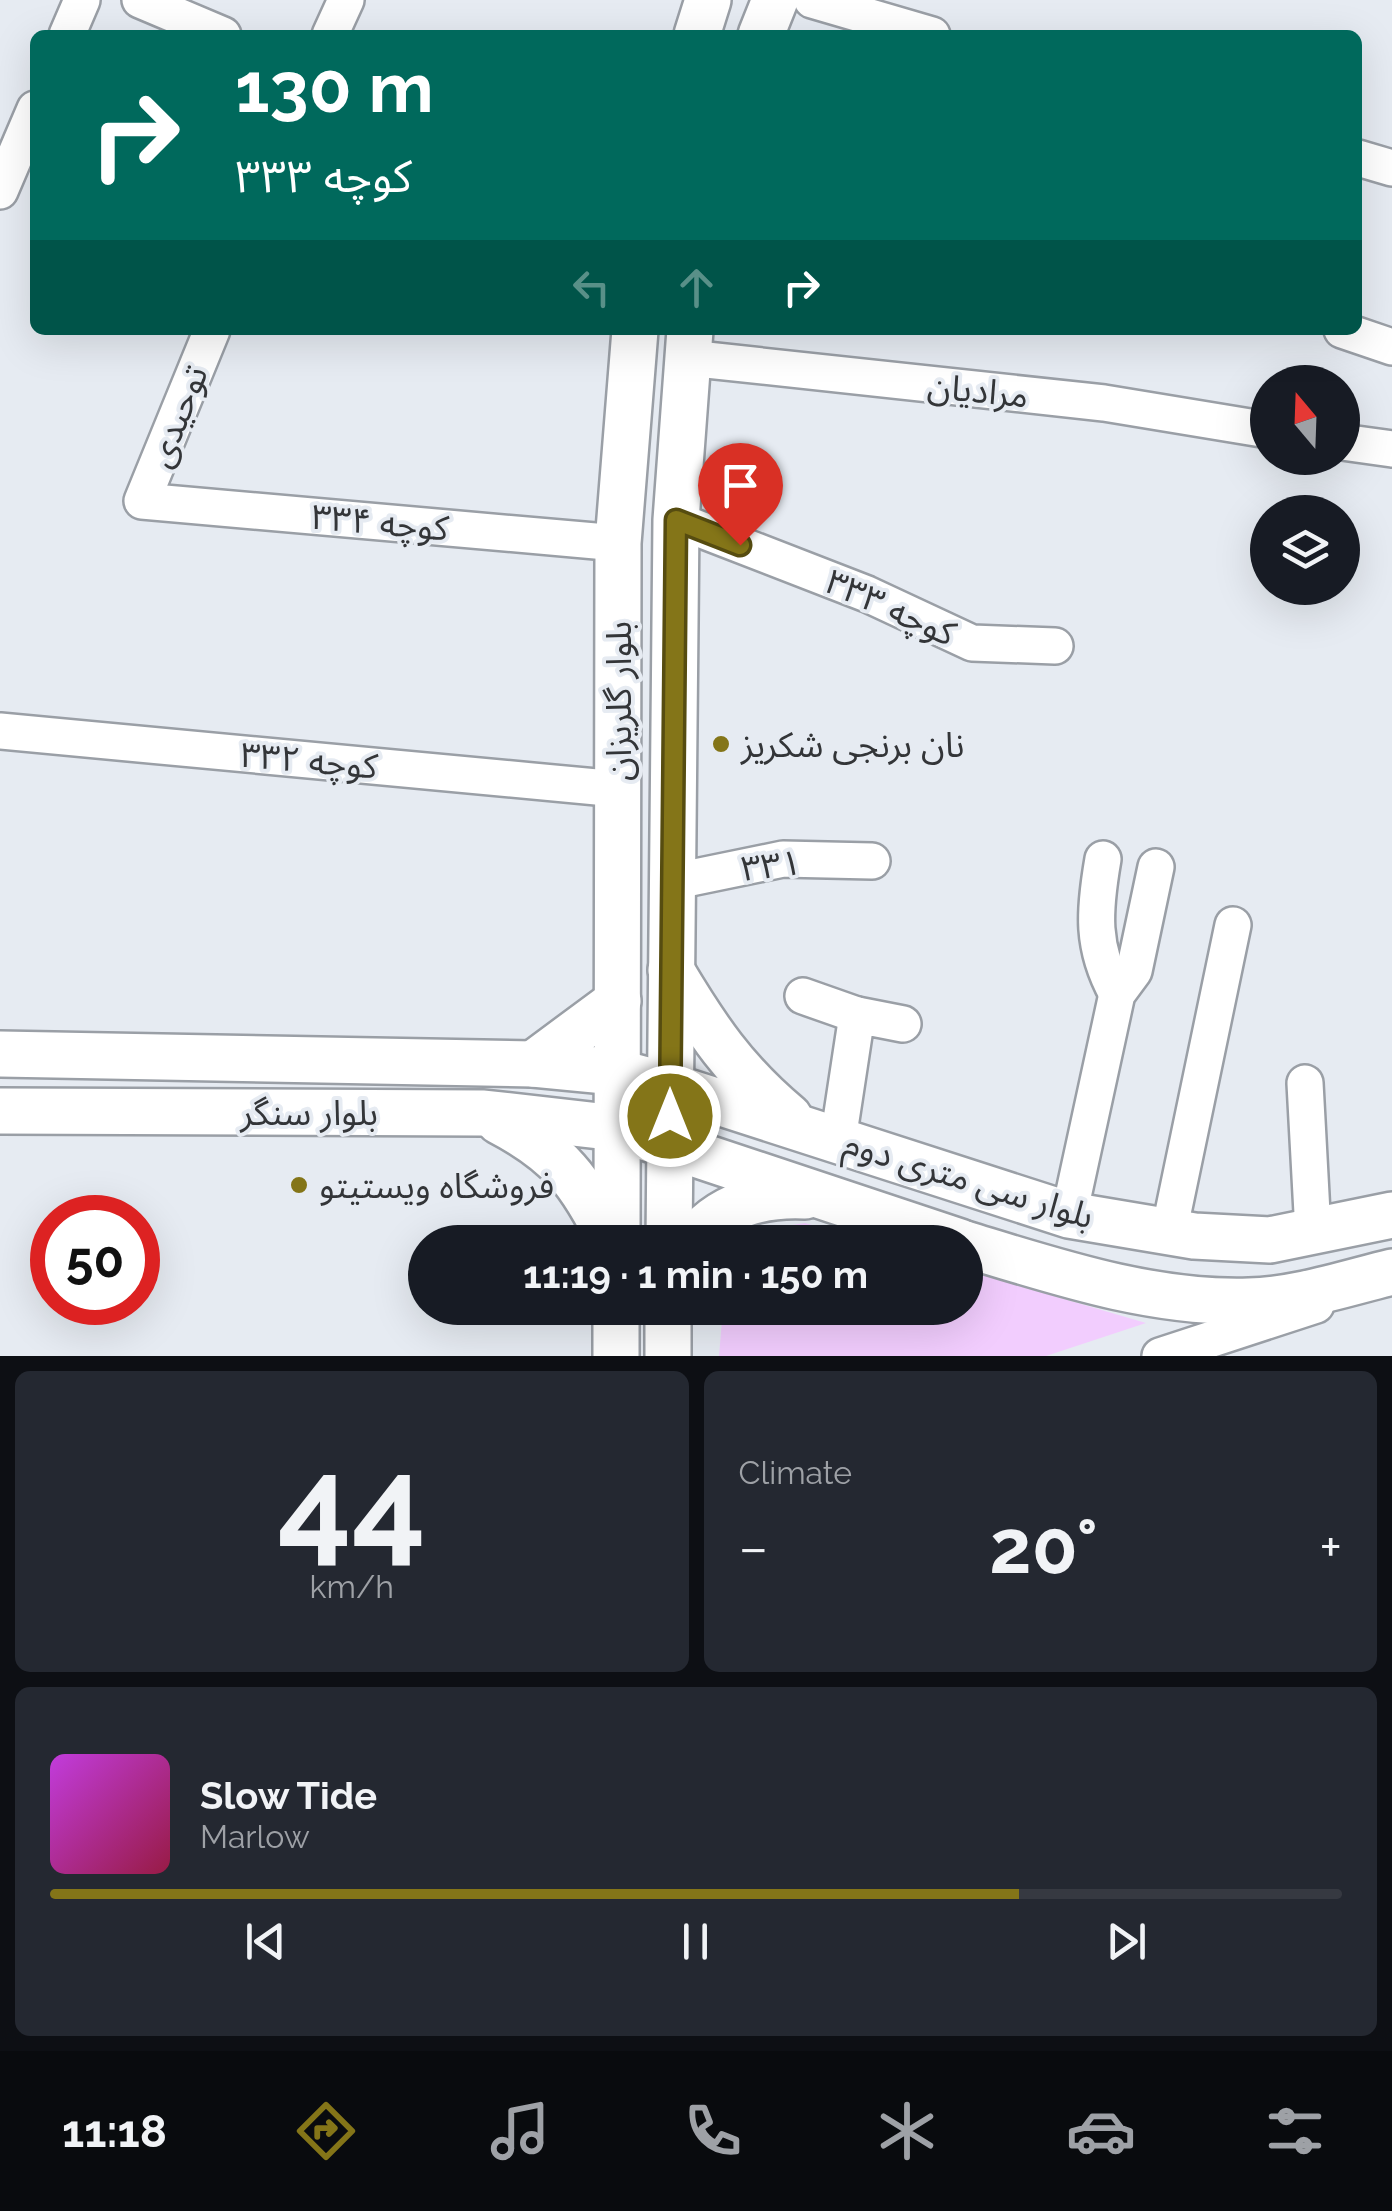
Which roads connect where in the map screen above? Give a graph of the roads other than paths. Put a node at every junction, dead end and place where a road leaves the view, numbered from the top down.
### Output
1 (82, 0) edge
2 (140, 0) edge
3 (346, 0) edge
4 (708, 0) edge
5 (775, 0) edge
6 (812, 0) edge
7 (69, 30) edge
8 (211, 30) edge
9 (332, 30) edge
10 (699, 30) edge
11 (764, 30) edge
12 (915, 30) edge
13 (30, 122) edge
14 (1362, 159) edge
15 (1392, 168) edge
16 (0, 191) edge
17 (210, 335) edge
18 (635, 335) edge
19 (1356, 335) edge
20 (689, 344) edge
21 (1392, 348) edge
22 (1250, 427) edge
23 (1360, 445) edge
24 (1392, 450) edge
25 (142, 502) joint
26 (676, 520) junction
27 (618, 543) junction
28 (1056, 646) dead end
29 (0, 731) edge
30 (618, 789) junction
31 (1103, 859) dead end
32 (872, 861) dead end
33 (1156, 868) dead end
34 (671, 882) junction
35 (1233, 925) dead end
36 (670, 968) junction
37 (1118, 994) junction
38 (803, 996) dead end
39 (618, 1001) junction
40 (857, 1015) junction
41 (902, 1024) dead end
42 (0, 1054) edge
43 (534, 1064) junction
44 (616, 1072) junction
45 (1305, 1084) dead end
46 (669, 1086) junction
47 (0, 1111) edge
48 (484, 1113) junction
49 (617, 1128) junction
50 (820, 1134) junction
51 (670, 1145) junction
52 (817, 1196) junction
53 (1070, 1215) junction
54 (1392, 1215) edge
55 (603, 1225) edge
56 (614, 1225) edge
57 (669, 1225) edge
58 (708, 1225) edge
59 (906, 1225) edge
60 (1169, 1232) junction
61 (1313, 1232) junction
62 (983, 1249) edge
63 (1392, 1272) edge
64 (1337, 1286) junction
65 (616, 1325) edge
66 (668, 1325) edge
67 (616, 1356) edge
68 (668, 1356) edge
69 (1160, 1356) edge

1 - 7 street
2 - 8 street
3 - 9 street
4 - 10 main road
5 - 11 main road
6 - 12 street
13 - 16 street
14 - 15 street
17 - 25 street, توحیدی
18 - 27 main road, بلوار گلریزان
19 - 21 street
20 - 22 street, مرادیان
20 - 26 main road, بلوار گلریزان
23 - 24 street
25 - 27 street, کوچه ۳۳۴
26 - 28 street, کوچه ۳۳۳
26 - 34 main road, بلوار گلریزان
27 - 30 main road, بلوار گلریزان
29 - 30 street, کوچه ۳۳۲
30 - 39 main road, بلوار گلریزان
31 - 37 street
32 - 34 street, ۳۳۱
33 - 37 street
34 - 36 main road, بلوار گلریزان
35 - 60 street
36 - 46 main road, بلوار گلریزان
36 - 50 main road
37 - 53 street
38 - 40 street
39 - 43 main road
39 - 44 main road, بلوار گلریزان
40 - 41 street
40 - 50 street
42 - 43 main road, بلوار سنگر
43 - 44 main road, بلوار سنگر
44 - 46 main road, بلوار سی متری دوم
44 - 49 main road, بلوار گلریزان
45 - 61 street
46 - 50 main road, بلوار سی متری دوم
46 - 51 main road, بلوار گلریزان
47 - 48 main road, بلوار سنگر
48 - 49 main road, بلوار سنگر
48 - 55 main road
49 - 51 main road, بلوار سی متری دوم
49 - 56 main road, بلوار گلریزان
50 - 53 main road, بلوار سی متری دوم
51 - 52 main road, بلوار سی متری دوم
51 - 57 main road, بلوار گلریزان
52 - 58 main road
52 - 59 main road, بلوار سی متری دوم
53 - 60 main road, بلوار سی متری دوم
54 - 61 main road, بلوار سی متری دوم
60 - 61 main road, بلوار سی متری دوم
62 - 64 main road, بلوار سی متری دوم
63 - 64 main road, بلوار سی متری دوم
64 - 69 street
65 - 67 main road
66 - 68 main road

